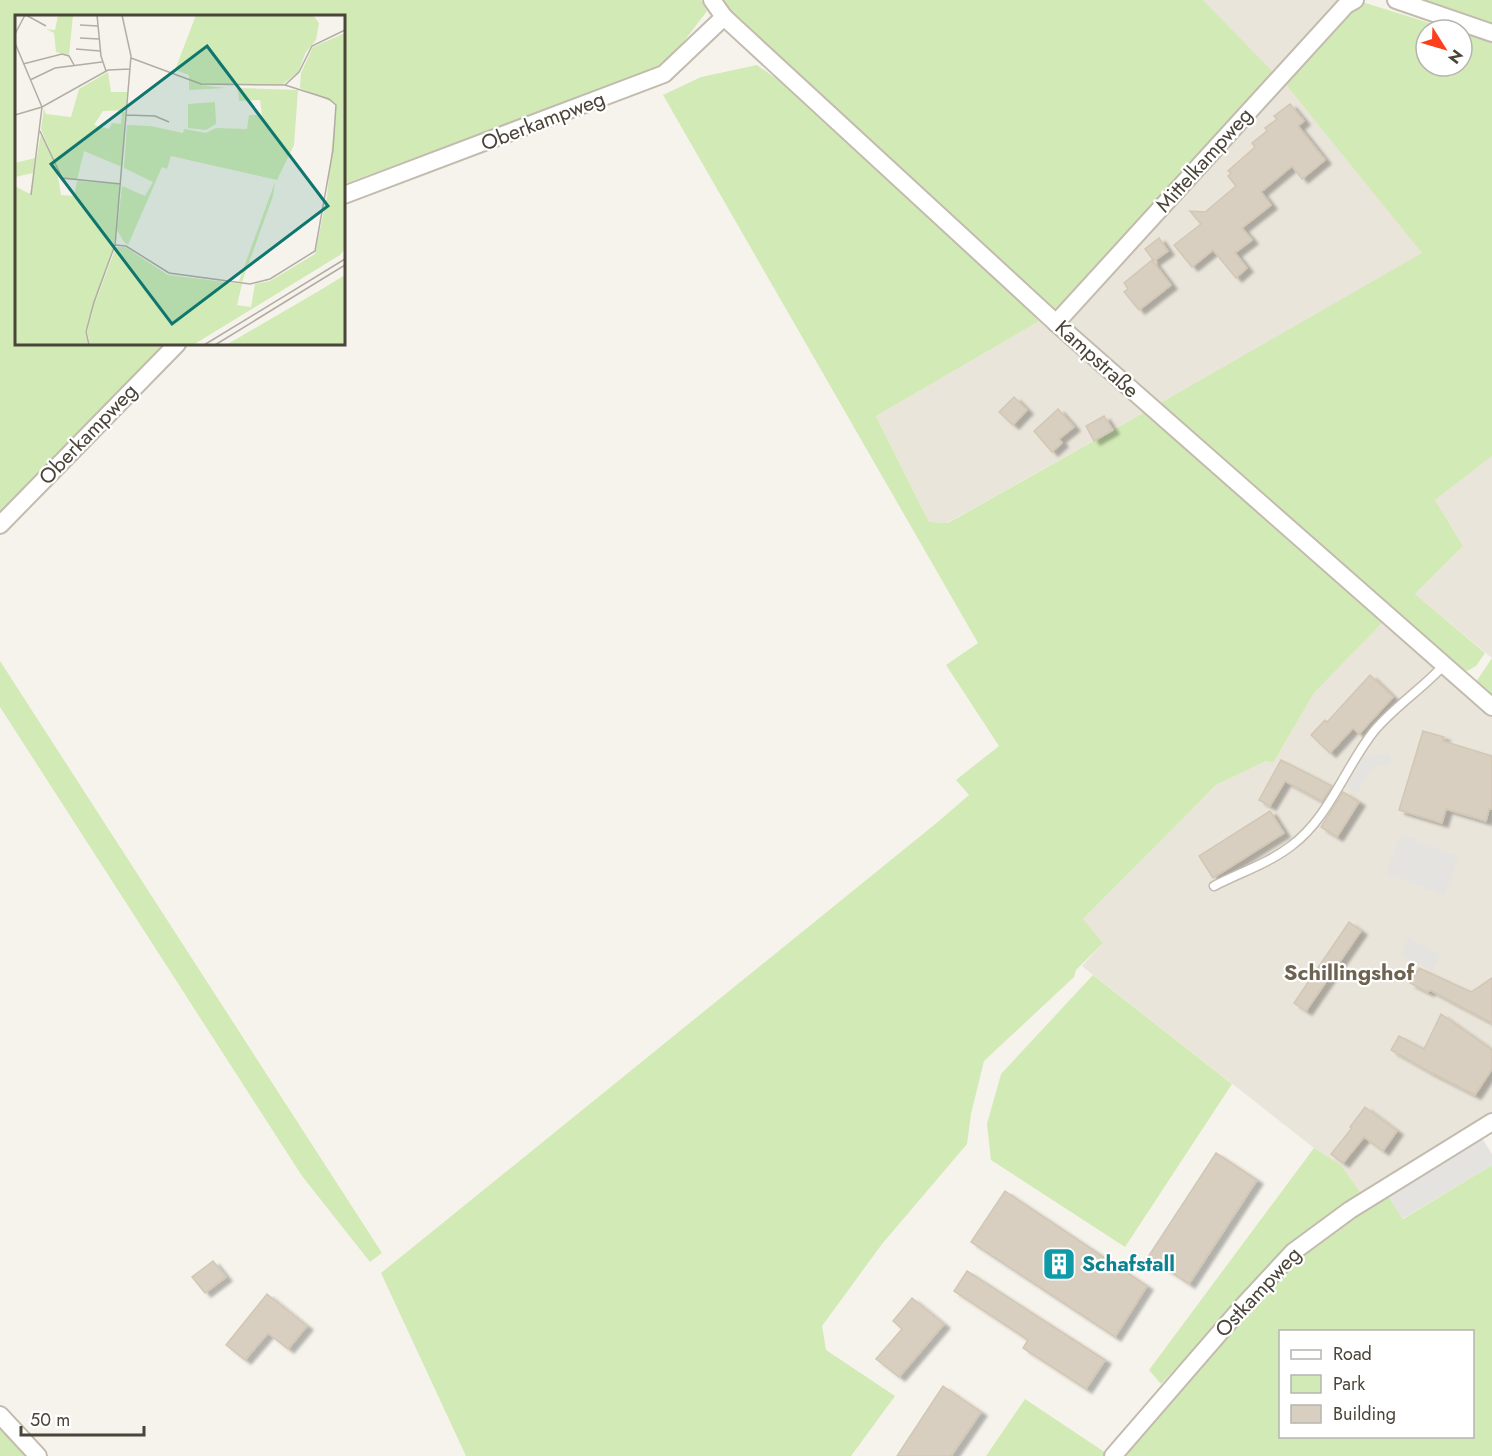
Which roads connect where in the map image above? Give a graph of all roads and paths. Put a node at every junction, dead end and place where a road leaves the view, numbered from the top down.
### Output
1 (712, 0) edge
2 (1355, 0) edge
3 (1396, 0) edge
4 (724, 18) junction
5 (1492, 33) edge
6 (345, 195) edge
7 (1056, 323) junction
8 (176, 345) edge
9 (0, 525) edge
10 (1444, 665) junction
11 (1492, 707) edge
12 (1214, 886) dead end
13 (1492, 1122) edge
14 (0, 1414) edge
15 (38, 1456) edge
16 (1113, 1456) edge

1 - 4 street, Kampstraße
2 - 7 street, Mittelkampweg
3 - 5 street
4 - 6 street, Oberkampweg
4 - 7 street, Kampstraße
7 - 10 street, Kampstraße
8 - 9 street, Oberkampweg
10 - 11 street, Kampstraße
10 - 12 lane
13 - 16 street, Ostkampweg
14 - 15 street

